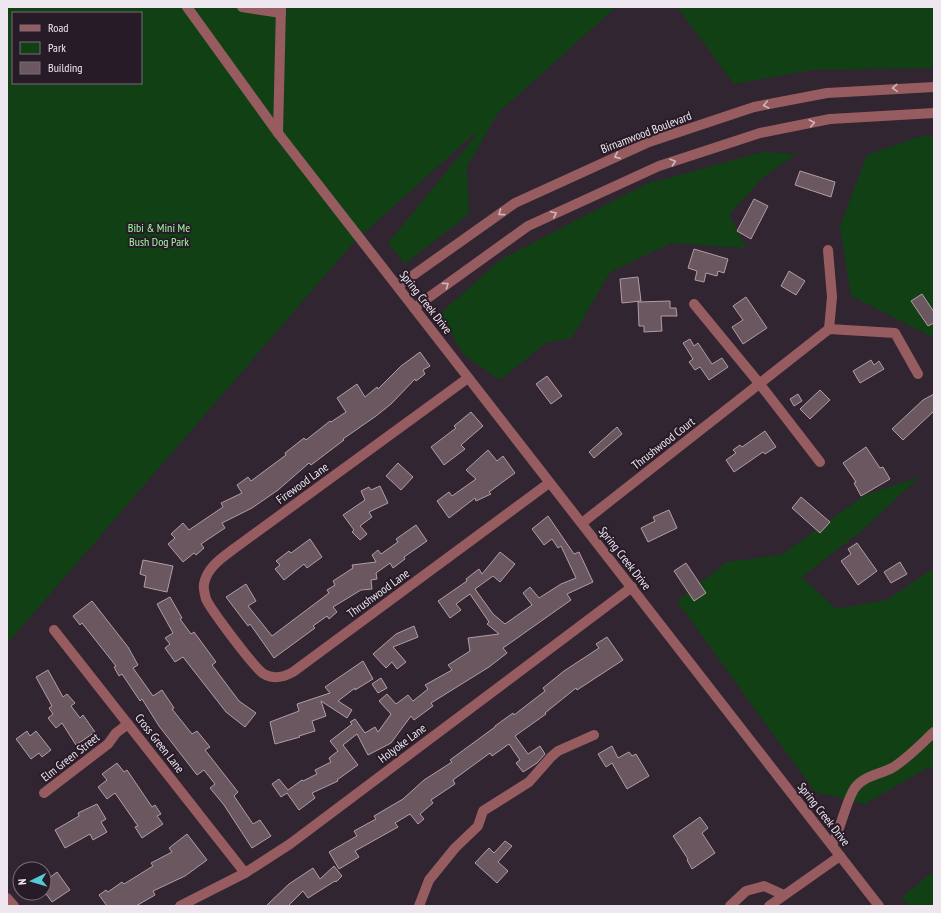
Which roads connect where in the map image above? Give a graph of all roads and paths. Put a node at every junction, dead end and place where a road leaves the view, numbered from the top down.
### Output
1 (188, 7) edge
2 (242, 7) edge
3 (281, 10) edge
4 (934, 87) edge
5 (934, 113) edge
6 (278, 133) junction
7 (828, 250) dead end
8 (398, 286) junction
9 (694, 304) dead end
10 (414, 308) junction
11 (829, 329) junction
12 (918, 374) dead end
13 (468, 378) junction
14 (759, 383) junction
15 (820, 462) dead end
16 (549, 482) junction
17 (582, 523) junction
18 (632, 587) junction
19 (54, 630) dead end
20 (229, 630) joint
21 (128, 724) junction
22 (934, 732) edge
23 (594, 735) dead end
24 (44, 793) dead end
25 (832, 845) junction
26 (840, 856) junction
27 (245, 873) junction
28 (784, 896) junction
29 (7, 898) edge
30 (193, 903) edge
31 (14, 906) edge
32 (180, 906) edge
33 (419, 906) edge
34 (730, 906) edge
35 (769, 906) edge
36 (879, 906) edge

1 - 6 street, Spring Creek Drive
2 - 3 street
3 - 6 street
4 -> 8 street, Birnamwood Boulevard
10 -> 5 street
6 - 8 street, Spring Creek Drive
7 - 11 street
8 - 10 street, Spring Creek Drive
9 - 14 street
10 - 13 street, Spring Creek Drive
11 - 12 street
11 - 14 street, Thrushwood Court
13 - 16 street, Spring Creek Drive
13 - 20 street, Firewood Lane
14 - 15 street
14 - 17 street, Thrushwood Court
16 - 17 street, Spring Creek Drive
16 - 20 street, Thrushwood Lane
17 - 18 street, Spring Creek Drive
18 - 25 street, Spring Creek Drive
18 - 27 street, Holyoke Lane
19 - 21 street, Cross Green Lane
21 - 24 street, Elm Green Street
21 - 27 street, Cross Green Lane
22 - 25 street
23 - 33 street
25 - 26 street, Spring Creek Drive
26 - 28 street
26 - 36 street, Spring Creek Drive
27 - 30 street, Holyoke Lane
28 - 34 street
28 - 35 street
29 - 31 street
30 - 32 street, Holyoke Lane

